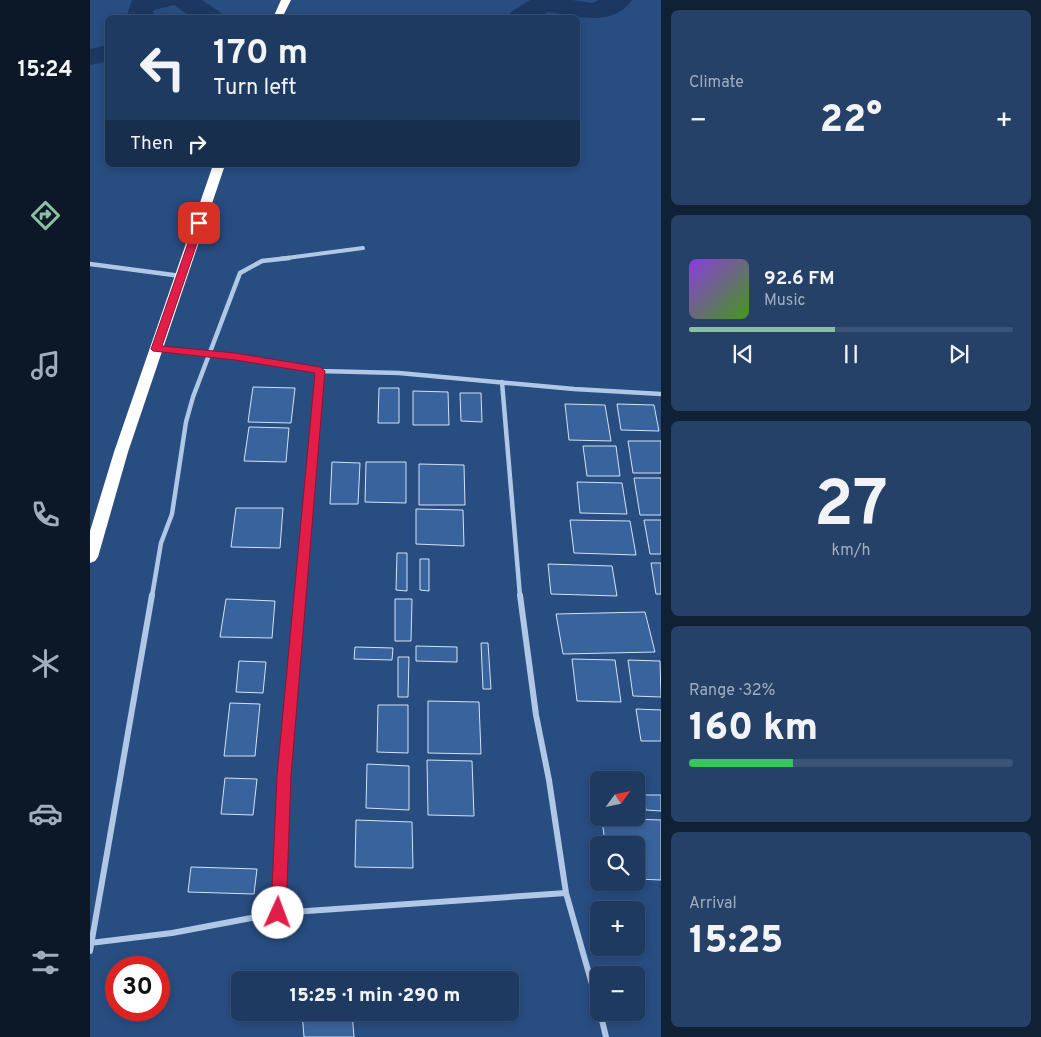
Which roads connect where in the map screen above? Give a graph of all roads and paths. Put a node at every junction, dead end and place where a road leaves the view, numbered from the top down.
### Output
1 (286, 0) edge
2 (279, 15) edge
3 (218, 167) edge
4 (363, 248) dead end
5 (90, 264) edge
6 (182, 276) junction
7 (156, 349) junction
8 (209, 354) junction
9 (320, 371) junction
10 (502, 382) junction
11 (661, 394) edge
12 (90, 557) edge
13 (566, 893) junction
14 (278, 913) junction
15 (91, 943) edge
16 (90, 951) edge
17 (590, 977) edge
18 (602, 1021) edge
19 (606, 1037) edge

1 - 2 highway
3 - 6 highway
4 - 8 street
5 - 6 street
6 - 7 highway
7 - 8 street
7 - 12 highway
8 - 9 street
8 - 15 street
9 - 10 street
9 - 14 street
10 - 11 street
10 - 13 street
13 - 14 street
13 - 17 street
14 - 15 street
15 - 16 street
18 - 19 street

